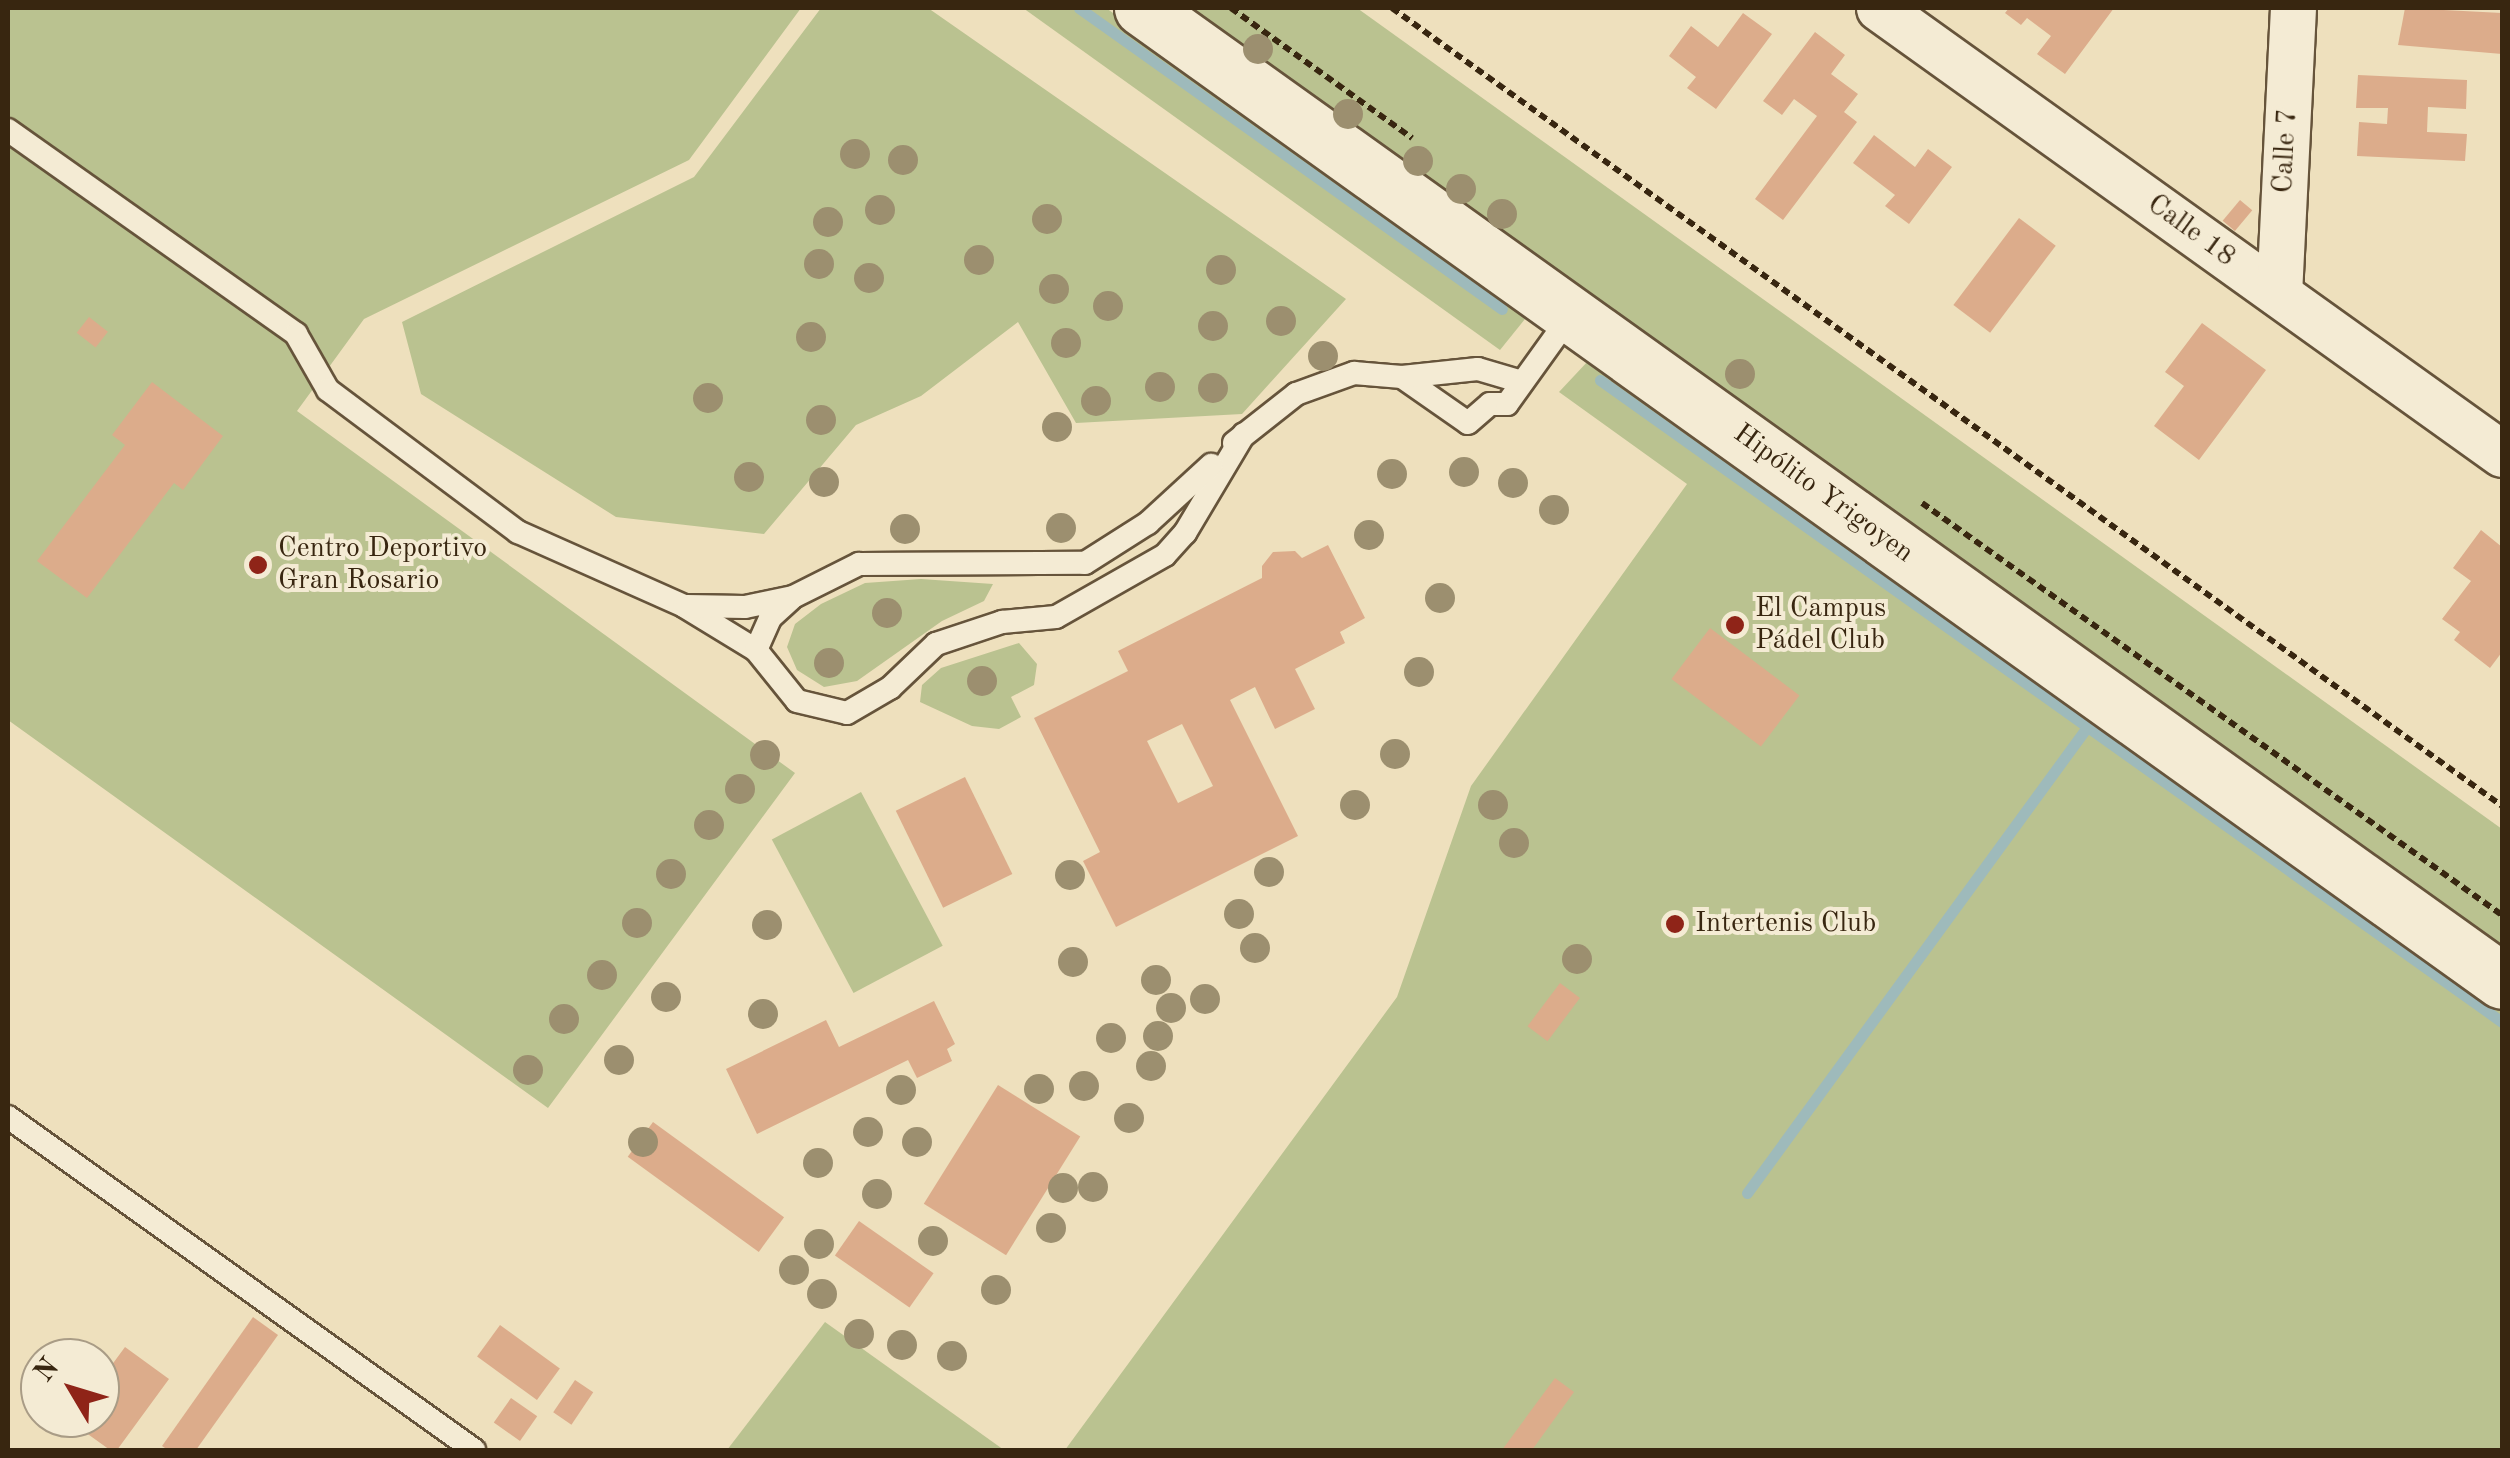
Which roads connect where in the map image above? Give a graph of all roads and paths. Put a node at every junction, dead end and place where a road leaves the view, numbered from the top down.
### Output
1 (1142, 8) edge
2 (1392, 8) edge
3 (1879, 8) edge
4 (2293, 8) edge
5 (8, 130) edge
6 (2279, 294) junction
7 (1572, 314) junction
8 (1402, 377) junction
9 (1522, 382) junction
10 (1244, 434) junction
11 (2502, 454) edge
12 (1912, 497) dead end
13 (793, 598) junction
14 (684, 606) junction
15 (756, 650) junction
16 (2502, 806) edge
17 (2502, 914) edge
18 (2502, 982) edge
19 (8, 1116) edge
20 (474, 1450) edge

1 - 7 main road, Hipólito Yrigoyen
2 - 16 path
3 - 6 street, Calle 18
4 - 6 street, Calle 7
5 - 14 lane
6 - 11 street, Calle 18
7 - 9 lane
7 - 18 main road, Hipólito Yrigoyen
8 - 9 lane
8 - 9 lane
8 - 10 lane
10 - 13 lane
10 - 15 lane
12 - 17 path, Hipólito Yrigoyen
13 - 14 lane
13 - 15 lane
14 - 15 lane
19 - 20 lane

